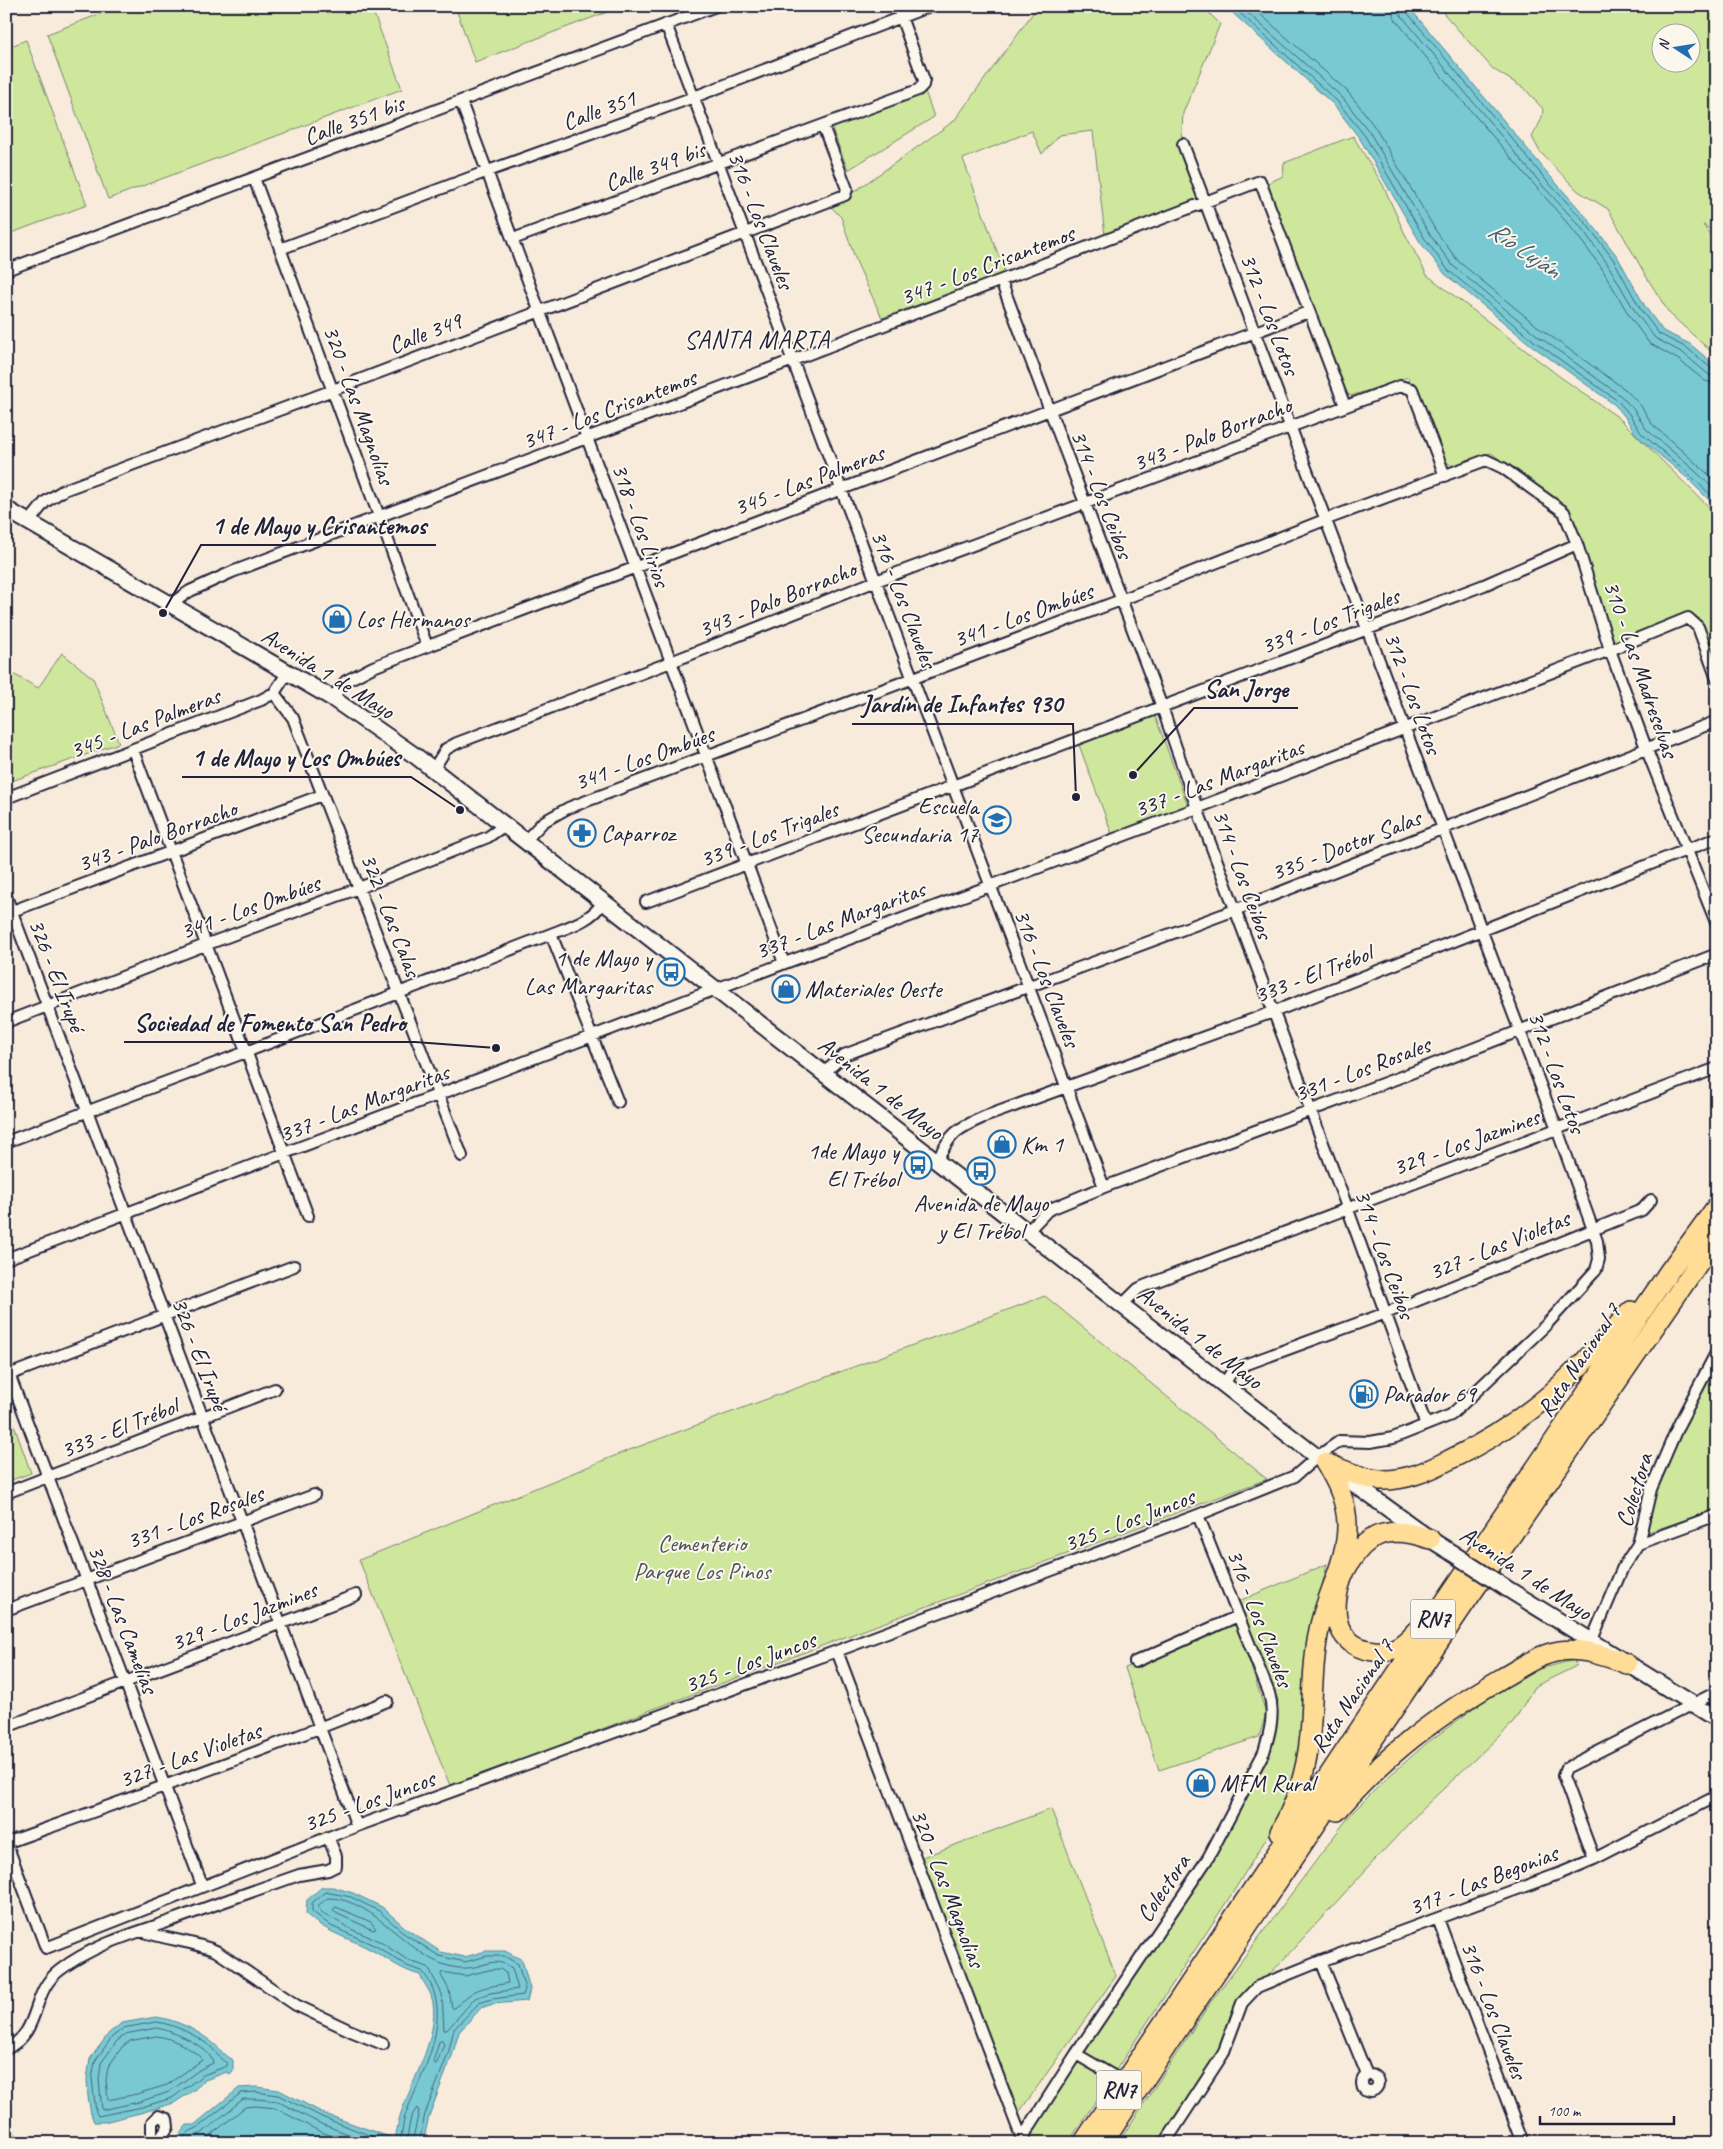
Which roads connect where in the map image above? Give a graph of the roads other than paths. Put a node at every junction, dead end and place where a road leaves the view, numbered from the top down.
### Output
1 (716, 6) edge
2 (897, 6) edge
3 (930, 6) edge
4 (901, 17) junction
5 (666, 24) junction
6 (694, 97) junction
7 (461, 102) junction
8 (823, 126) junction
9 (1183, 144) dead end
10 (719, 164) junction
11 (488, 171) junction
12 (254, 178) junction
13 (1205, 203) junction
14 (745, 233) junction
15 (513, 239) junction
16 (280, 249) junction
17 (6, 270) edge
18 (1001, 281) junction
19 (540, 311) junction
20 (1308, 312) junction
21 (1256, 331) junction
22 (793, 360) junction
23 (332, 390) junction
24 (1345, 406) junction
25 (1049, 411) junction
26 (1291, 425) junction
27 (587, 438) junction
28 (1486, 460) joint
29 (1445, 476) junction
30 (842, 489) junction
31 (1084, 504) junction
32 (6, 509) edge
33 (379, 517) junction
34 (1326, 519) junction
35 (29, 522) junction
36 (1577, 544) junction
37 (636, 568) junction
38 (876, 581) junction
39 (1121, 600) junction
40 (170, 604) junction
41 (1367, 628) junction
42 (428, 646) junction
43 (1610, 650) junction
44 (671, 662) junction
45 (288, 672) junction
46 (913, 678) junction
47 (1717, 679) edge
48 (274, 693) junction
49 (332, 698) junction
50 (1162, 707) junction
51 (1717, 722) edge
52 (1404, 728) junction
53 (1646, 748) junction
54 (132, 750) junction
55 (706, 757) junction
56 (433, 770) junction
57 (953, 786) junction
58 (322, 795) junction
59 (6, 798) edge
60 (1197, 808) junction
61 (505, 825) junction
62 (1443, 829) junction
63 (1717, 838) edge
64 (525, 841) junction
65 (1686, 850) junction
66 (170, 852) junction
67 (747, 862) junction
68 (991, 885) junction
69 (359, 888) junction
70 (6, 896) edge
71 (603, 902) junction
72 (646, 902) dead end
73 (1235, 910) junction
74 (9, 912) edge
75 (1717, 925) edge
76 (1482, 929) junction
77 (551, 934) junction
78 (205, 945) junction
79 (1717, 954) edge
80 (784, 963) junction
81 (1029, 986) junction
82 (716, 989) junction
83 (399, 992) junction
84 (48, 1006) junction
85 (1273, 1012) junction
86 (6, 1022) edge
87 (1519, 1029) junction
88 (593, 1036) junction
89 (246, 1052) junction
90 (1717, 1068) edge
91 (824, 1073) junction
92 (1067, 1087) junction
93 (439, 1095) junction
94 (618, 1102) dead end
95 (87, 1111) junction
96 (1311, 1111) junction
97 (1557, 1129) junction
98 (6, 1142) edge
99 (285, 1154) junction
100 (462, 1156) dead end
101 (936, 1160) junction
102 (1104, 1187) junction
103 (1651, 1200) dead end
104 (1717, 1206) edge
105 (1348, 1207) junction
106 (126, 1214) junction
107 (308, 1216) dead end
108 (1593, 1229) junction
109 (1028, 1231) junction
110 (1717, 1236) edge
111 (6, 1259) edge
112 (294, 1266) dead end
113 (1670, 1270) junction
114 (1122, 1305) junction
115 (1386, 1313) junction
116 (165, 1317) junction
117 (1717, 1351) edge
118 (7, 1372) edge
119 (1224, 1384) junction
120 (275, 1389) dead end
121 (1459, 1409) joint
122 (202, 1416) junction
123 (1426, 1426) junction
124 (1321, 1460) junction
125 (48, 1477) junction
126 (6, 1493) edge
127 (314, 1494) dead end
128 (1198, 1515) junction
129 (1717, 1515) edge
130 (242, 1522) junction
131 (1430, 1539) junction
132 (1638, 1544) junction
133 (86, 1579) junction
134 (356, 1595) dead end
135 (1442, 1606) junction
136 (6, 1610) edge
137 (1238, 1616) junction
138 (281, 1624) junction
139 (1591, 1642) junction
140 (837, 1651) junction
141 (1135, 1662) dead end
142 (1627, 1664) junction
143 (125, 1682) junction
144 (1717, 1692) edge
145 (386, 1701) dead end
146 (1692, 1705) junction
147 (1717, 1719) edge
148 (6, 1727) edge
149 (321, 1728) junction
150 (1268, 1737) joint
151 (164, 1786) junction
152 (1717, 1796) edge
153 (357, 1826) junction
154 (328, 1837) junction
155 (6, 1842) edge
156 (1594, 1859) junction
157 (1280, 1878) junction
158 (202, 1885) junction
159 (1248, 1896) junction
160 (1438, 1919) junction
161 (142, 1931) junction
162 (1321, 1962) junction
163 (382, 2044) dead end
164 (6, 2048) edge
165 (1076, 2054) junction
166 (1367, 2075) dead end
167 (1124, 2082) junction
168 (6, 2122) edge
169 (1020, 2141) edge
170 (1717, 2142) edge
171 (10, 2143) edge
172 (152, 2143) edge
173 (158, 2143) edge
174 (1083, 2143) edge
175 (1103, 2143) edge
176 (1165, 2143) edge
177 (1523, 2143) edge
178 (1713, 2143) edge

1 - 5 street, Calle 351 bis
2 - 4 street
3 - 4 street, Calle 351
4 - 6 street, Calle 351
4 - 8 street, Calle 349 bis
5 - 6 street, 316 - Los Claveles
5 - 7 street, Calle 351 bis
6 - 10 street, 316 - Los Claveles
6 - 11 street, Calle 351
7 - 11 street, 318 - Los Lirios
7 - 12 street, Calle 351 bis
8 - 10 street, Calle 349 bis
8 - 14 street, Calle 349
9 - 13 street, 312 - Los Lotos
10 - 14 street, 316 - Los Claveles
10 - 15 street, Calle 349 bis
11 - 15 street, 318 - Los Lirios
11 - 16 street, Calle 351
12 - 16 street, 320 - Las Magnolias
12 - 17 street, Calle 351 bis
13 - 18 street, 347 - Los Crisantemos
13 - 20 street, 347 - Los Crisantemos
13 - 21 street, 312 - Los Lotos
14 - 19 street, Calle 349
14 - 22 street, 316 - Los Claveles
15 - 19 street, 318 - Los Lirios
16 - 23 street, 320 - Las Magnolias
18 - 22 street, 347 - Los Crisantemos
18 - 25 street, 314 - Los Ceibos
19 - 23 street, Calle 349
19 - 27 street, 318 - Los Lirios
20 - 21 street, 345 - Las Palmeras
20 - 24 street
21 - 25 street, 345 - Las Palmeras
21 - 26 street, 312 - Los Lotos
22 - 27 street, 347 - Los Crisantemos
22 - 30 street, 316 - Los Claveles
23 - 33 street, 320 - Las Magnolias
23 - 35 street, Calle 349
24 - 26 street, 343 - Palo Borracho
24 - 29 street, 343 - Palo Borracho
25 - 30 street, 345 - Las Palmeras
25 - 31 street, 314 - Los Ceibos
26 - 31 street, 343 - Palo Borracho
26 - 34 street, 312 - Los Lotos
27 - 33 street, 347 - Los Crisantemos
27 - 37 street, 318 - Los Lirios
28 - 29 street, 341 - Los Ombúes
28 - 36 street, 310 - Las Madreselvas
29 - 34 street, 341 - Los Ombúes
30 - 37 street, 345 - Las Palmeras
30 - 38 street, 316 - Los Claveles
31 - 38 street, 343 - Palo Borracho
31 - 39 street, 314 - Los Ceibos
32 - 35 main road, Avenida 1 de Mayo
33 - 40 street, 347 - Los Crisantemos
33 - 42 street, 320 - Las Magnolias
34 - 39 street, 341 - Los Ombúes
34 - 41 street, 312 - Los Lotos
35 - 40 main road, Avenida 1 de Mayo
36 - 41 street, 339 - Los Trigales
36 - 43 street, 310 - Las Madreselvas
37 - 42 street, 345 - Las Palmeras
37 - 44 street, 318 - Los Lirios
38 - 44 street, 343 - Palo Borracho
38 - 46 street, 316 - Los Claveles
39 - 46 street, 341 - Los Ombúes
39 - 50 street, 314 - Los Ceibos
40 - 45 main road, Avenida 1 de Mayo
41 - 50 street, 339 - Los Trigales
41 - 52 street, 312 - Los Lotos
42 - 49 street, 345 - Las Palmeras
43 - 47 street, 337 - Las Margaritas
43 - 52 street, 337 - Las Margaritas
43 - 53 street, 310 - Las Madreselvas
44 - 55 street, 318 - Los Lirios
44 - 56 street, 343 - Palo Borracho
45 - 48 street
45 - 49 main road, Avenida 1 de Mayo
46 - 55 street, 341 - Los Ombúes
46 - 57 street, 316 - Los Claveles
48 - 54 street, 345 - Las Palmeras
48 - 58 street, 322 - Las Calas
49 - 56 main road, Avenida 1 de Mayo
50 - 57 street, 339 - Los Trigales
50 - 60 street, 314 - Los Ceibos
51 - 53 street, 335 - Doctor Salas
52 - 60 street, 337 - Las Margaritas
52 - 62 street, 312 - Los Lotos
53 - 62 street, 335 - Doctor Salas
53 - 65 street, 310 - Las Madreselvas
54 - 59 street, 345 - Las Palmeras
54 - 66 street
55 - 64 street, 341 - Los Ombúes
55 - 67 street, 318 - Los Lirios
56 - 61 main road, Avenida 1 de Mayo
57 - 67 street, 339 - Los Trigales
57 - 68 street, 316 - Los Claveles
58 - 66 street, 343 - Palo Borracho
58 - 69 street, 322 - Las Calas
60 - 68 street, 337 - Las Margaritas
60 - 73 street, 314 - Los Ceibos
61 - 64 main road, Avenida 1 de Mayo
61 - 69 street, 341 - Los Ombúes
62 - 73 street, 335 - Doctor Salas
62 - 76 street, 312 - Los Lotos
63 - 65 street, 333 - El Trébol
64 - 71 main road, Avenida 1 de Mayo
65 - 75 street, 310 - Las Madreselvas
65 - 76 street, 333 - El Trébol
66 - 74 street, 343 - Palo Borracho
66 - 78 street
67 - 72 street, 339 - Los Trigales
67 - 80 street, 318 - Los Lirios
68 - 80 street, 337 - Las Margaritas
68 - 81 street, 316 - Los Claveles
69 - 78 street, 341 - Los Ombúes
69 - 83 street, 322 - Las Calas
70 - 74 street, 326 - El Irupé
71 - 77 street
71 - 82 main road, Avenida 1 de Mayo
73 - 81 street, 335 - Doctor Salas
73 - 85 street, 314 - Los Ceibos
74 - 84 street, 326 - El Irupé
76 - 85 street, 333 - El Trébol
76 - 87 street, 312 - Los Lotos
77 - 83 street
77 - 88 street
78 - 84 street, 341 - Los Ombúes
78 - 89 street
79 - 87 street, 331 - Los Rosales
80 - 82 street, 337 - Las Margaritas
81 - 91 street, 335 - Doctor Salas
81 - 92 street, 316 - Los Claveles
82 - 88 street, 337 - Las Margaritas
82 - 91 main road, Avenida 1 de Mayo
83 - 89 street
83 - 93 street, 322 - Las Calas
84 - 86 street, 341 - Los Ombúes
84 - 95 street, 326 - El Irupé
85 - 92 street, 333 - El Trébol
85 - 96 street, 314 - Los Ceibos
87 - 96 street, 331 - Los Rosales
87 - 97 street, 312 - Los Lotos
88 - 93 street, 337 - Las Margaritas
88 - 94 street
89 - 95 street
89 - 99 street
90 - 97 street, 329 - Los Jazmines
91 - 101 main road, Avenida 1 de Mayo
92 - 101 street, 333 - El Trébol
92 - 102 street, 316 - Los Claveles
93 - 99 street, 337 - Las Margaritas
93 - 100 street, 322 - Las Calas
95 - 98 street
95 - 106 street, 326 - El Irupé
96 - 102 street, 331 - Los Rosales
96 - 105 street, 314 - Los Ceibos
97 - 105 street, 329 - Los Jazmines
97 - 108 street, 312 - Los Lotos
99 - 106 street, 337 - Las Margaritas
99 - 107 street
101 - 109 main road, Avenida 1 de Mayo
102 - 109 street, 331 - Los Rosales
103 - 108 street, 327 - Las Violetas
104 - 113 highway, Ruta Nacional 7 / RN7
105 - 114 street, 329 - Los Jazmines
105 - 115 street, 314 - Los Ceibos
106 - 111 street, 337 - Las Margaritas
106 - 116 street, 326 - El Irupé
108 - 115 street, 327 - Las Violetas
108 - 121 street, 312 - Los Lotos
109 - 114 main road, Avenida 1 de Mayo
110 - 157 highway, Ruta Nacional 7 / RN7
112 - 116 street
113 - 124 highway
113 - 135 highway, Ruta Nacional 7 / RN7
114 - 119 main road, Avenida 1 de Mayo
115 - 119 street, 327 - Las Violetas
115 - 123 street, 314 - Los Ceibos
116 - 118 street
116 - 122 street, 326 - El Irupé
117 - 132 street, Colectora
118 - 125 street, 328 - Las Camelias
119 - 124 main road, Avenida 1 de Mayo
120 - 122 street, 333 - El Trébol
121 - 123 street, 325 - Los Juncos
122 - 125 street, 333 - El Trébol
122 - 130 street, 326 - El Irupé
123 - 124 street, 325 - Los Juncos
124 - 128 street, 325 - Los Juncos
124 - 131 main road, Avenida 1 de Mayo
124 - 159 highway
125 - 126 street, 333 - El Trébol
125 - 133 street, 328 - Las Camelias
127 - 130 street, 331 - Los Rosales
128 - 137 street, 316 - Los Claveles
128 - 140 street, 325 - Los Juncos
129 - 132 street
130 - 133 street, 331 - Los Rosales
130 - 138 street, 326 - El Irupé
131 - 135 highway
131 - 139 main road, Avenida 1 de Mayo, bridge
132 - 139 street, Colectora
133 - 136 street, 331 - Los Rosales
133 - 143 street, 328 - Las Camelias
134 - 138 street, 329 - Los Jazmines
135 - 159 highway, Ruta Nacional 7 / RN7
137 - 141 street
137 - 150 street, 316 - Los Claveles
138 - 143 street, 329 - Los Jazmines
138 - 149 street, 326 - El Irupé
139 - 142 main road, Avenida 1 de Mayo
140 - 153 street, 325 - Los Juncos
140 - 169 street, 320 - Las Magnolias
142 - 146 main road, Avenida 1 de Mayo
142 - 157 highway
143 - 148 street, 329 - Los Jazmines
143 - 151 street, 328 - Las Camelias
144 - 146 street
145 - 149 street, 327 - Las Violetas
146 - 147 main road, Avenida 1 de Mayo
146 - 156 street
149 - 151 street, 327 - Las Violetas
149 - 153 street, 326 - El Irupé
150 - 165 street, Colectora
151 - 155 street, 327 - Las Violetas
151 - 158 street, 328 - Las Camelias
152 - 156 street, 317 - Las Begonias
153 - 154 street, 325 - Los Juncos
154 - 158 street, 325 - Los Juncos
154 - 161 street
155 - 158 street, 325 - Los Juncos
156 - 160 street, 317 - Las Begonias
157 - 175 highway, Ruta Nacional 7 / RN7
159 - 167 highway, Ruta Nacional 7 / RN7
160 - 162 street, 317 - Las Begonias
160 - 177 street, 316 - Los Claveles
161 - 163 street
161 - 164 street
162 - 166 street
162 - 176 street, 317 - Las Begonias
165 - 167 street
165 - 169 street, Colectora
167 - 174 highway, Ruta Nacional 7 / RN7
168 - 171 street
170 - 178 street
172 - 173 street

